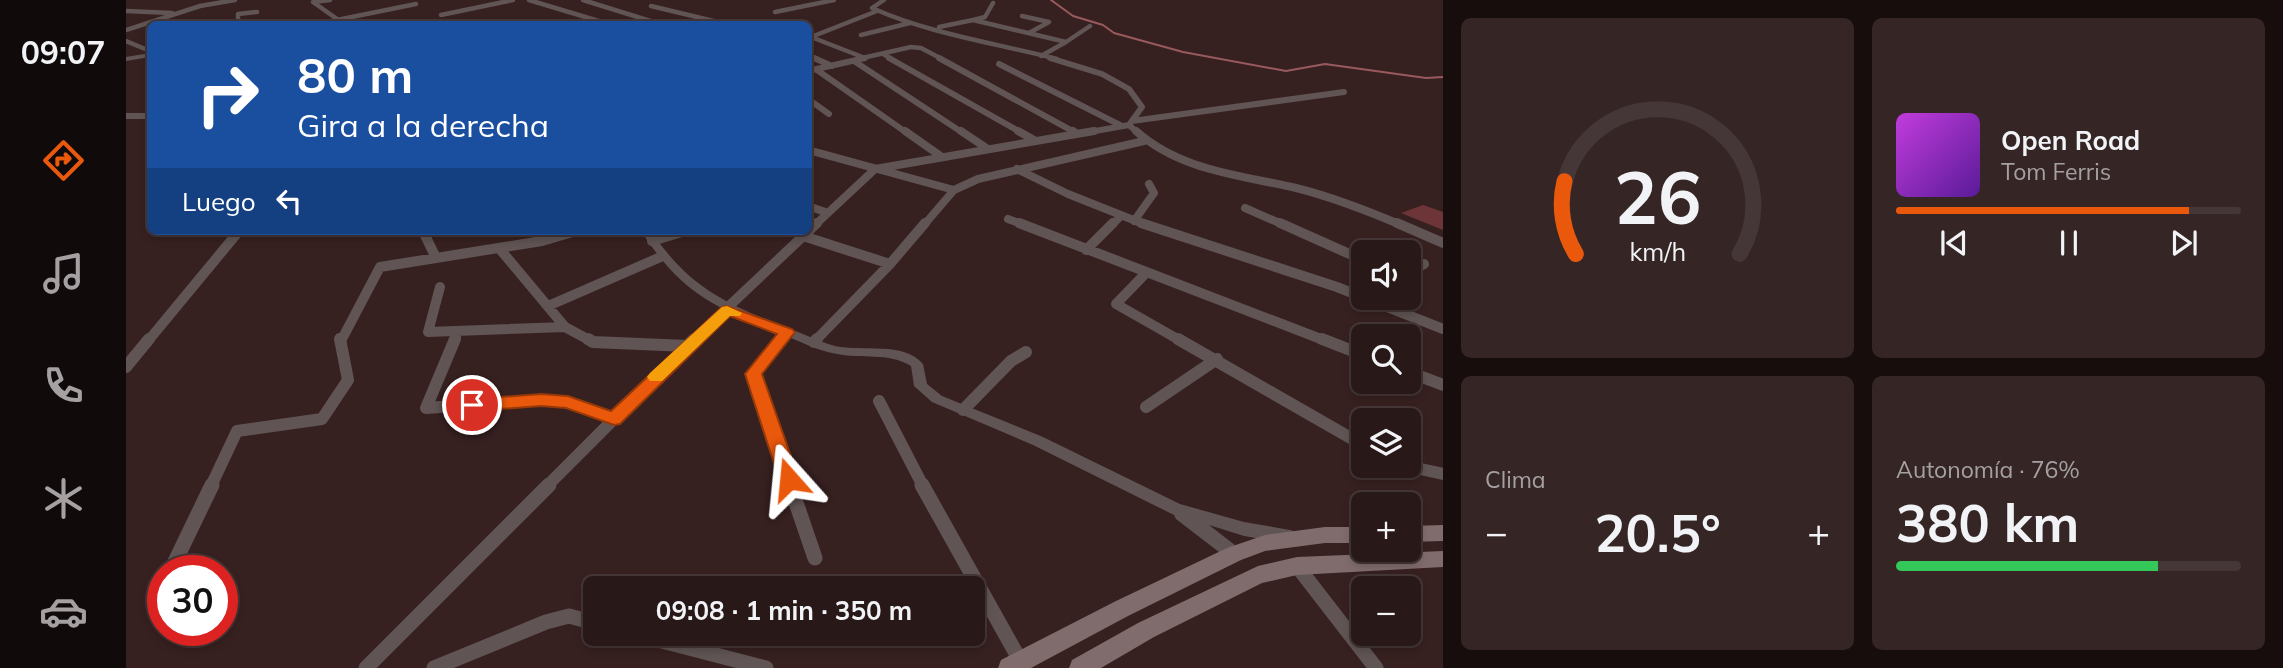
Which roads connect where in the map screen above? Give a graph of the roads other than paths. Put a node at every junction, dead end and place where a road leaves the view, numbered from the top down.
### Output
1 (235, 0) edge
2 (330, 0) edge
3 (513, 0) edge
4 (530, 0) edge
5 (583, 0) edge
6 (834, 0) edge
7 (867, 0) edge
8 (882, 1) edge
9 (993, 3) dead end
10 (416, 4) dead end
11 (651, 6) dead end
12 (126, 11) edge
13 (877, 11) junction
14 (257, 12) dead end
15 (775, 12) dead end
16 (181, 13) junction
17 (441, 15) dead end
18 (1022, 16) dead end
19 (337, 19) junction
20 (973, 20) junction
21 (155, 21) edge
22 (238, 21) edge
23 (329, 21) edge
24 (599, 21) edge
25 (650, 21) edge
26 (710, 21) edge
27 (913, 22) junction
28 (147, 24) edge
29 (1090, 26) dead end
30 (935, 28) junction
31 (126, 30) edge
32 (1029, 33) junction
33 (862, 35) dead end
34 (812, 37) edge
35 (812, 37) edge
36 (126, 41) edge
37 (1066, 42) junction
38 (147, 52) edge
39 (147, 54) edge
40 (883, 54) junction
41 (1041, 56) junction
42 (812, 57) edge
43 (865, 58) junction
44 (126, 59) edge
45 (854, 61) junction
46 (999, 64) dead end
47 (832, 66) junction
48 (817, 70) junction
49 (812, 71) edge
50 (1344, 92) dead end
51 (812, 102) edge
52 (829, 114) dead end
53 (147, 116) edge
54 (126, 117) edge
55 (1127, 124) junction
56 (1076, 133) junction
57 (1034, 140) junction
58 (1144, 141) junction
59 (988, 149) junction
60 (812, 151) edge
61 (942, 157) junction
62 (875, 169) junction
63 (1017, 169) junction
64 (1149, 184) dead end
65 (954, 190) junction
66 (812, 207) edge
67 (1245, 208) dead end
68 (828, 213) junction
69 (1120, 217) junction
70 (1008, 219) dead end
71 (1134, 221) junction
72 (812, 228) edge
73 (236, 235) edge
74 (425, 235) edge
75 (562, 235) edge
76 (649, 236) edge
77 (803, 236) joint
78 (1443, 243) edge
79 (499, 248) junction
80 (1086, 250) junction
81 (1351, 255) edge
82 (663, 256) junction
83 (436, 258) junction
84 (890, 264) junction
85 (1424, 264) dead end
86 (1421, 266) edge
87 (1146, 273) junction
88 (440, 287) dead end
89 (1351, 292) edge
90 (548, 306) junction
91 (727, 310) junction
92 (1400, 310) edge
93 (565, 327) junction
94 (1443, 329) edge
95 (457, 331) junction
96 (787, 332) junction
97 (814, 342) junction
98 (687, 346) junction
99 (1351, 350) edge
100 (1026, 352) dead end
101 (1217, 359) junction
102 (126, 367) edge
103 (1421, 377) edge
104 (1443, 385) edge
105 (879, 401) dead end
106 (1146, 407) dead end
107 (963, 410) junction
108 (614, 419) junction
109 (1351, 438) edge
110 (1421, 469) edge
111 (1443, 474) edge
112 (1176, 509) junction
113 (1443, 533) edge
114 (1421, 534) edge
115 (1351, 536) edge
116 (1301, 539) junction
117 (1234, 554) junction
118 (178, 555) edge
119 (815, 558) dead end
120 (1443, 559) edge
121 (1297, 566) junction
122 (583, 620) edge
123 (681, 646) edge
124 (1015, 665) edge
125 (366, 668) edge
126 (434, 668) edge
127 (766, 668) edge
128 (1080, 668) edge
129 (1376, 668) edge

1 - 16 street
2 - 19 street
3 - 17 street
4 - 24 street
5 - 25 street
6 - 15 street
7 - 8 street
8 - 13 street
9 - 20 street
10 - 19 street
11 - 26 street
12 - 16 street
13 - 27 street
13 - 34 street
14 - 22 street
16 - 21 street
18 - 32 street
19 - 23 street
20 - 30 street
20 - 32 street
27 - 30 street
27 - 33 street
28 - 31 street
29 - 37 street
30 - 41 street
32 - 37 street
35 - 43 street
36 - 38 street
37 - 41 street
39 - 44 street
40 - 43 street
40 - 56 street
40 - 57 street
41 - 55 street
42 - 47 street
43 - 45 street
45 - 47 street
45 - 59 street
46 - 55 street
47 - 48 street
48 - 49 street
48 - 61 street
50 - 55 street
51 - 52 street
53 - 54 street
55 - 56 street
55 - 58 street
56 - 57 street
57 - 59 street
58 - 63 street
58 - 78 street
59 - 61 street
60 - 62 street
61 - 62 street
62 - 65 street
62 - 68 street
63 - 65 street
63 - 69 street
64 - 71 street
65 - 84 street
66 - 68 street
67 - 81 street
68 - 72 street
69 - 71 street
69 - 80 street
70 - 80 street
71 - 89 street
73 - 102 street
74 - 83 street
75 - 79 street
76 - 82 street
77 - 84 street
77 - 91 street
79 - 83 street
79 - 90 street
80 - 87 street
82 - 90 street
82 - 91 street
83 - 118 street
84 - 97 street
85 - 86 street
87 - 99 street
87 - 101 street
88 - 95 street
90 - 93 street
91 - 96 street
91 - 98 street
92 - 94 street
93 - 95 street
93 - 98 street
95 - 108 street
96 - 97 street
96 - 119 street
97 - 107 street
98 - 108 street
100 - 107 street
101 - 106 street
101 - 109 street
103 - 104 street
105 - 124 street
107 - 112 street
108 - 125 street
110 - 111 street
112 - 116 street
112 - 117 street
113 - 114 main road
115 - 116 main road
116 - 117 main road
117 - 124 main road
120 - 121 main road
121 - 128 main road
121 - 129 street
122 - 126 street
123 - 127 street

